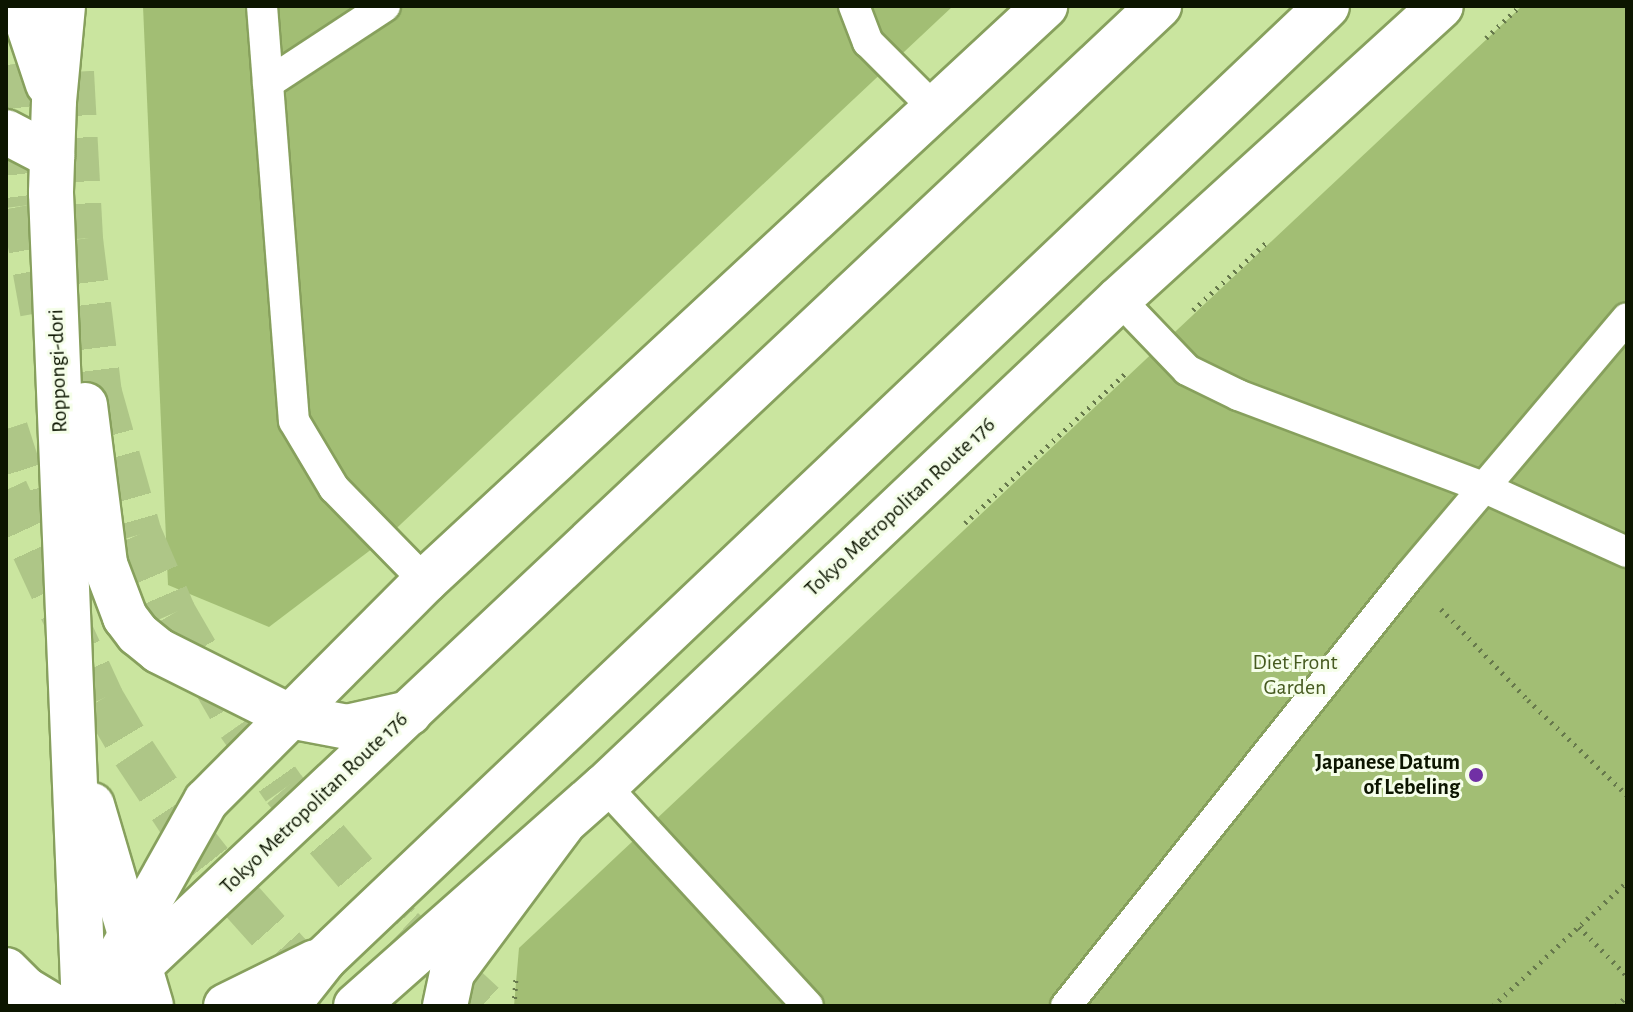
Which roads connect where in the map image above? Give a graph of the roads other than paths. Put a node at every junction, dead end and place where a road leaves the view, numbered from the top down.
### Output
1 (22, 6) edge
2 (63, 6) edge
3 (262, 6) edge
4 (385, 6) edge
5 (854, 6) edge
6 (1045, 6) edge
7 (1159, 6) edge
8 (1327, 6) edge
9 (1441, 6) edge
10 (268, 83) junction
11 (54, 101) junction
12 (934, 108) junction
13 (6, 132) edge
14 (52, 174) junction
15 (1119, 299) junction
16 (1627, 318) edge
17 (1485, 488) junction
18 (1627, 552) edge
19 (425, 581) junction
20 (409, 713) junction
21 (289, 716) junction
22 (72, 737) junction
23 (605, 786) junction
24 (562, 825) junction
25 (325, 958) junction
26 (6, 970) edge
27 (140, 970) edge
28 (6, 991) edge
29 (15, 1006) edge
30 (53, 1006) edge
31 (84, 1006) edge
32 (91, 1006) edge
33 (97, 1006) edge
34 (226, 1006) edge
35 (287, 1006) edge
36 (356, 1006) edge
37 (445, 1006) edge
38 (808, 1006) edge
39 (1066, 1006) edge

1 - 11 main road
2 - 11 main road, Roppongi-dori
3 - 10 lane
4 - 10 lane
5 - 12 lane
6 - 12 main road, Tokyo Metropolitan Route 176
7 - 20 main road, Tokyo Metropolitan Route 176
8 - 25 main road
9 - 15 main road, Tokyo Metropolitan Route 176
10 - 19 lane
11 - 14 main road, Roppongi-dori
12 - 19 main road, Tokyo Metropolitan Route 176
13 - 14 main road
14 - 21 main road
14 - 22 main road, Roppongi-dori
15 - 17 lane
15 - 23 main road, Tokyo Metropolitan Route 176
16 - 17 lane
17 - 18 lane
17 - 39 lane
19 - 21 main road, Tokyo Metropolitan Route 176
20 - 21 main road
20 - 27 main road, Tokyo Metropolitan Route 176
21 - 27 main road, Tokyo Metropolitan Route 176
22 - 27 main road, Roppongi-dori
22 - 31 main road, Roppongi-dori
23 - 24 main road, Tokyo Metropolitan Route 176
23 - 38 lane
24 - 36 main road, Tokyo Metropolitan Route 176
24 - 37 main road
25 - 34 main road
25 - 35 main road
26 - 30 main road
27 - 32 main road, Tokyo Metropolitan Route 176
27 - 33 main road, Tokyo Metropolitan Route 176
28 - 29 main road

